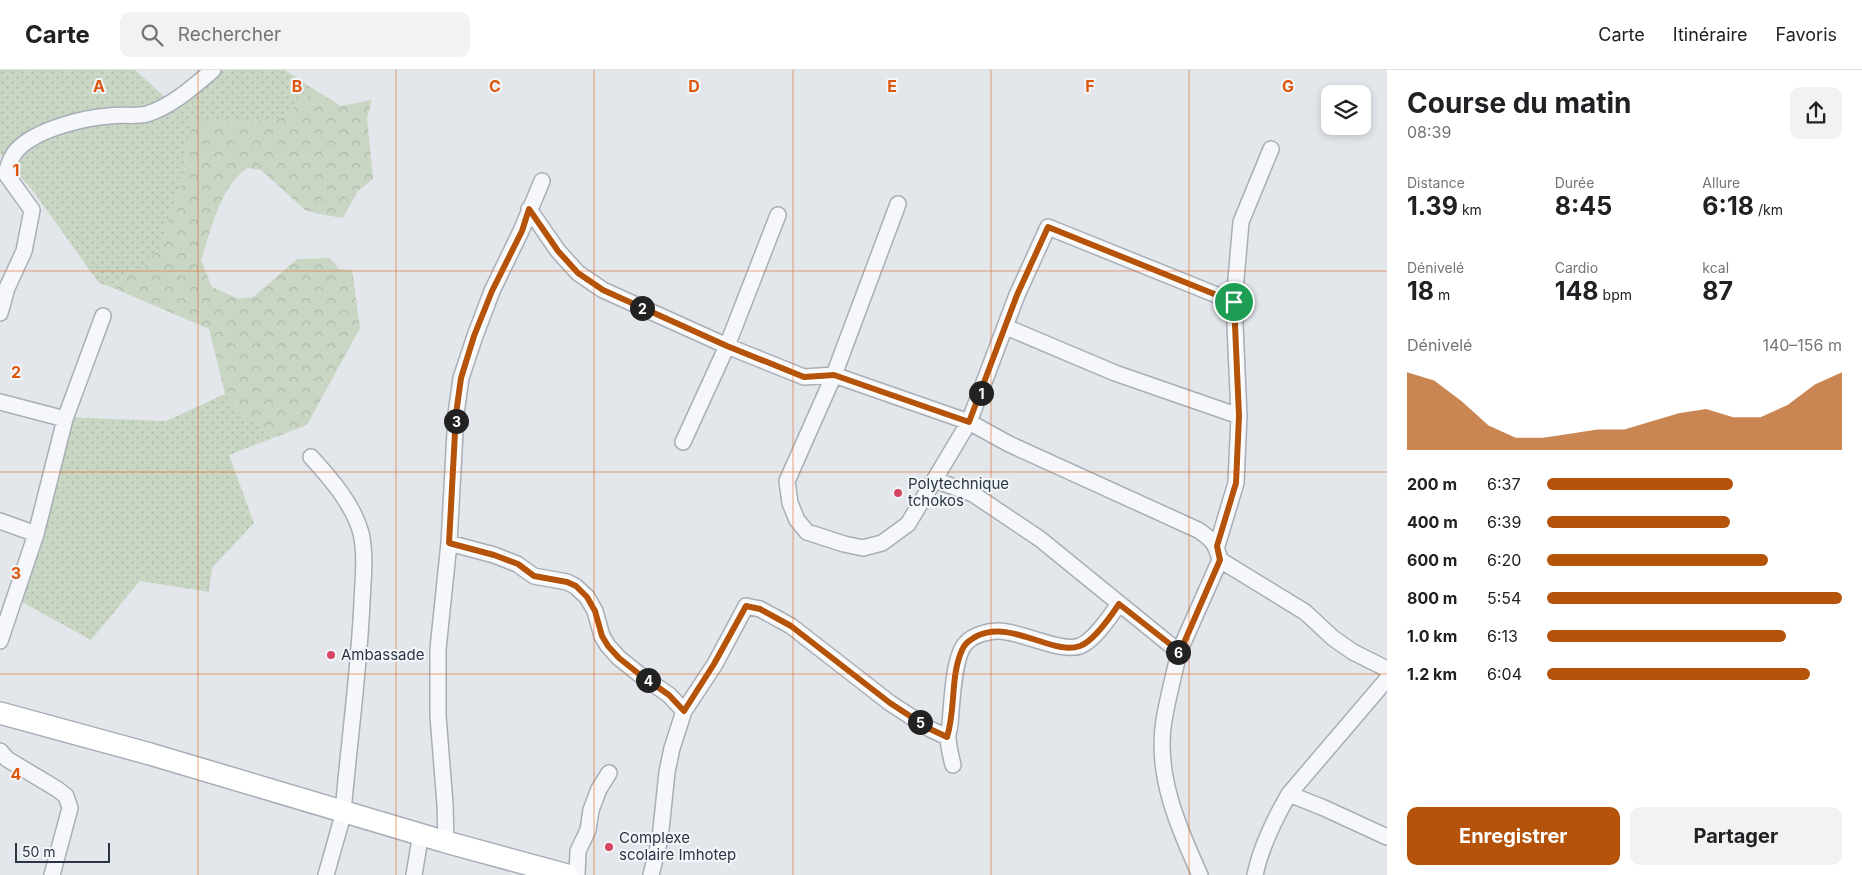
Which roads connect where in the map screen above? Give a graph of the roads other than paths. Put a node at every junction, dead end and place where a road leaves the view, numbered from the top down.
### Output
1 (213, 70) edge
2 (1271, 149) dead end
3 (542, 181) dead end
4 (898, 204) dead end
5 (529, 209) junction
6 (778, 215) dead end
7 (1234, 302) junction
8 (0, 313) edge
9 (103, 316) dead end
10 (1006, 327) junction
11 (727, 346) junction
12 (834, 375) junction
13 (0, 402) edge
14 (1239, 416) junction
15 (65, 419) junction
16 (969, 422) junction
17 (683, 442) dead end
18 (312, 457) dead end
19 (936, 480) junction
20 (0, 521) edge
21 (36, 534) junction
22 (449, 543) junction
23 (1218, 553) junction
24 (1119, 604) junction
25 (0, 641) edge
26 (1180, 652) junction
27 (1387, 669) edge
28 (1387, 679) edge
29 (684, 711) junction
30 (0, 713) edge
31 (0, 725) edge
32 (947, 737) junction
33 (0, 751) edge
34 (953, 765) dead end
35 (609, 773) dead end
36 (1289, 794) junction
37 (342, 817) junction
38 (1387, 837) edge
39 (446, 842) junction
40 (419, 845) junction
41 (52, 875) edge
42 (326, 875) edge
43 (414, 875) edge
44 (518, 875) edge
45 (567, 875) edge
46 (578, 875) edge
47 (651, 875) edge
48 (1200, 875) edge
49 (1255, 875) edge

1 - 8 street
2 - 7 street
3 - 5 street
4 - 12 street
5 - 11 street
5 - 22 street
6 - 11 street
7 - 10 street
7 - 14 street
9 - 15 street
10 - 14 street
10 - 16 street
11 - 12 street
11 - 17 street
12 - 16 street
12 - 19 street
13 - 15 street
14 - 23 street
15 - 21 street
16 - 19 street
16 - 23 street
18 - 37 street
19 - 24 street
20 - 21 street
21 - 25 street
22 - 29 street
22 - 39 street
23 - 26 street
23 - 27 street
24 - 26 street
24 - 32 street
26 - 48 street
28 - 36 street
29 - 32 street
29 - 47 street
30 - 37 main road
31 - 37 main road
32 - 34 street
33 - 41 street
35 - 46 street
36 - 38 street
36 - 49 street
37 - 39 main road
37 - 40 main road
37 - 42 street
39 - 45 main road
40 - 43 street
40 - 44 main road

